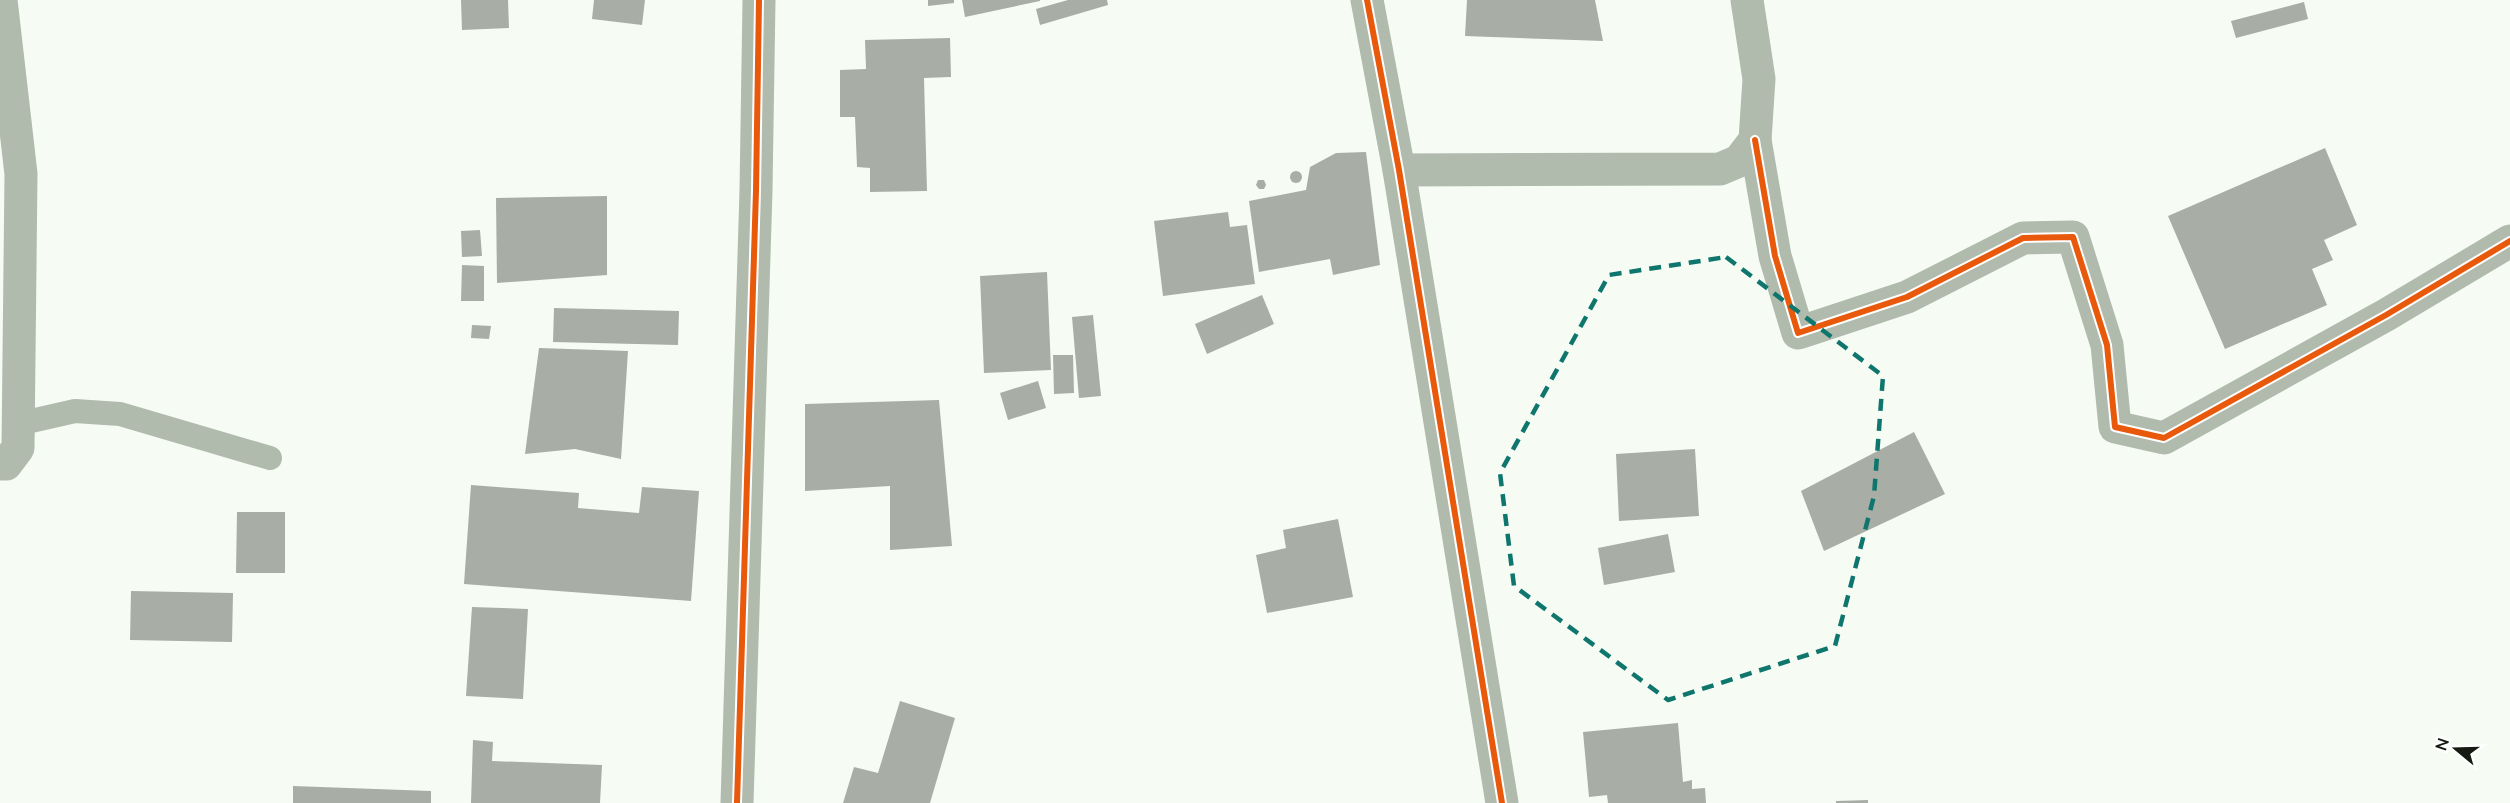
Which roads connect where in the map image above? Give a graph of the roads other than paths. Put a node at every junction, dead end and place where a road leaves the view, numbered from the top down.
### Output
1 (1, 0) edge
2 (759, 0) edge
3 (1367, 0) edge
4 (1747, 0) edge
5 (1755, 140) junction
6 (10, 165) edge
7 (1399, 170) junction
8 (2510, 241) edge
9 (18, 424) junction
10 (270, 458) dead end
11 (0, 464) edge
12 (737, 803) edge
13 (1502, 803) edge

1 - 6 street
2 - 12 street
3 - 7 street
4 - 5 street
5 - 7 street
5 - 8 street
6 - 9 street
7 - 13 street
9 - 10 lane
9 - 11 street

